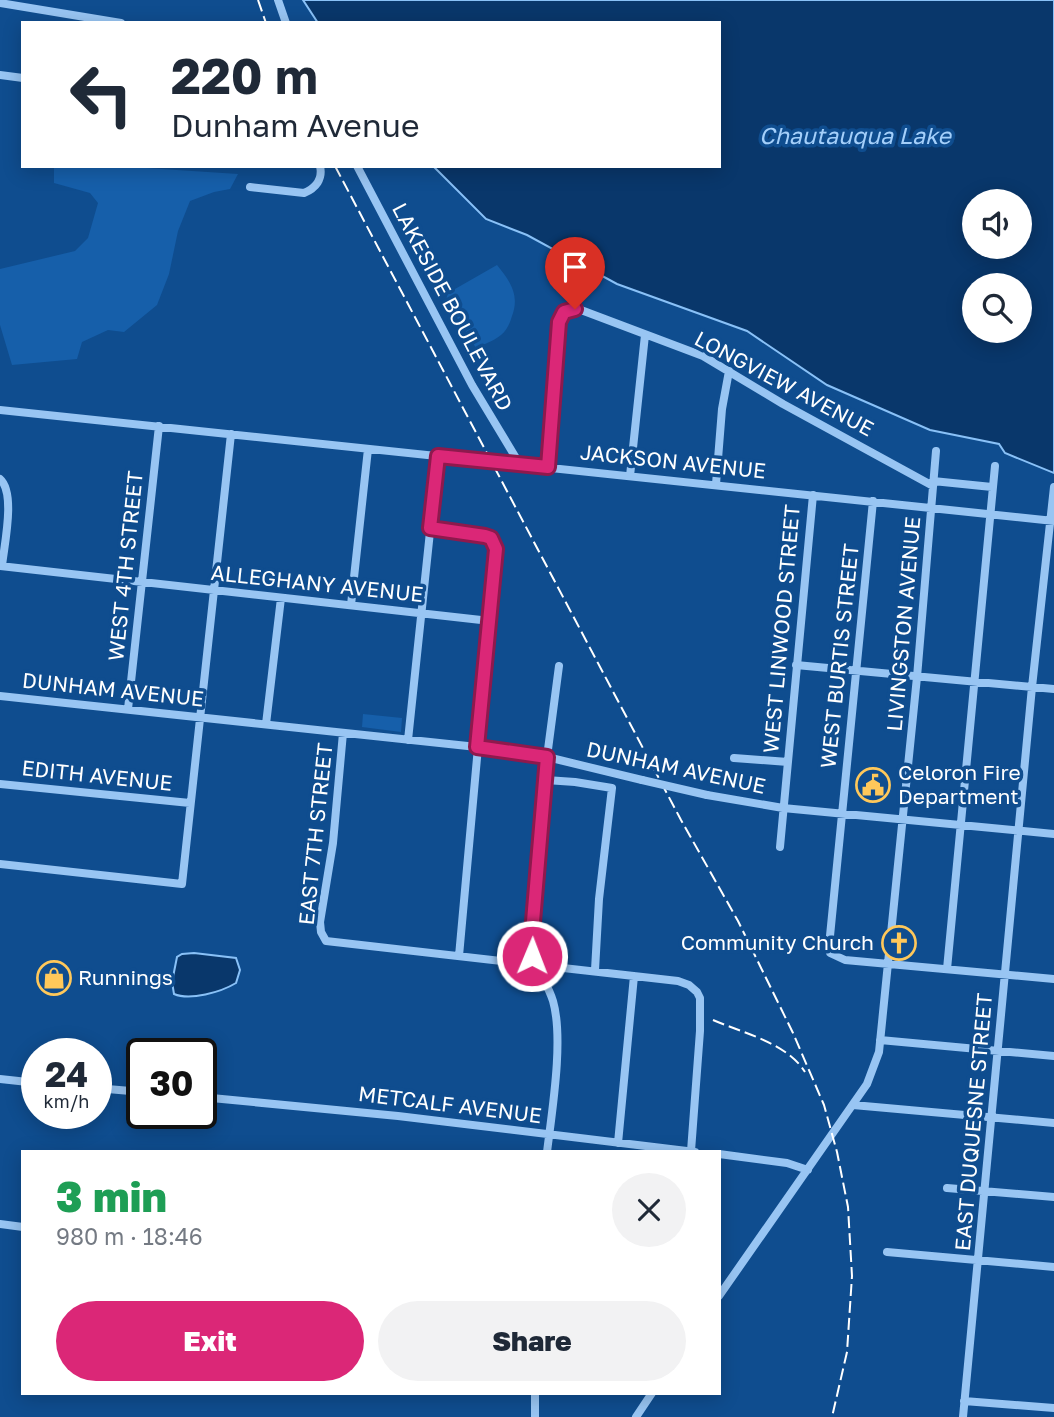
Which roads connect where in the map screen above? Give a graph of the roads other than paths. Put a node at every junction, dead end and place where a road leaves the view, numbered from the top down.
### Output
1 (278, 0) edge
2 (0, 2) edge
3 (109, 21) edge
4 (285, 21) edge
5 (0, 75) edge
6 (21, 78) edge
7 (320, 168) edge
8 (358, 168) edge
9 (250, 187) dead end
10 (645, 335) junction
11 (729, 371) junction
12 (0, 410) edge
13 (159, 426) junction
14 (231, 434) junction
15 (368, 449) junction
16 (936, 451) dead end
17 (438, 456) junction
18 (519, 463) junction
19 (995, 466) dead end
20 (548, 467) junction
21 (630, 475) junction
22 (0, 479) edge
23 (933, 483) junction
24 (716, 484) junction
25 (1054, 486) edge
26 (992, 487) junction
27 (813, 495) junction
28 (873, 501) junction
29 (932, 508) junction
30 (990, 514) junction
31 (1051, 520) edge
32 (430, 528) junction
33 (1, 566) edge
34 (141, 582) junction
35 (213, 590) junction
36 (281, 598) junction
37 (351, 606) junction
38 (421, 614) junction
39 (490, 621) junction
40 (796, 665) junction
41 (559, 666) dead end
42 (856, 671) junction
43 (917, 677) junction
44 (975, 682) junction
45 (1032, 687) junction
46 (1054, 689) edge
47 (0, 695) edge
48 (128, 709) junction
49 (200, 716) junction
50 (266, 724) junction
51 (343, 733) junction
52 (408, 740) junction
53 (477, 747) junction
54 (547, 757) junction
55 (734, 758) dead end
56 (788, 762) junction
57 (545, 780) junction
58 (0, 784) edge
59 (190, 803) junction
60 (783, 808) junction
61 (842, 814) junction
62 (903, 820) junction
63 (960, 826) junction
64 (1019, 831) junction
65 (1054, 834) edge
66 (780, 847) dead end
67 (0, 864) edge
68 (459, 956) junction
69 (536, 964) junction
70 (888, 964) junction
71 (947, 969) junction
72 (595, 970) junction
73 (1006, 974) junction
74 (634, 976) junction
75 (1054, 979) edge
76 (880, 1040) junction
77 (997, 1050) junction
78 (1054, 1056) edge
79 (0, 1079) edge
80 (21, 1081) edge
81 (864, 1088) junction
82 (217, 1099) edge
83 (853, 1105) junction
84 (875, 1107) junction
85 (991, 1117) junction
86 (1054, 1123) edge
87 (549, 1134) junction
88 (618, 1143) junction
89 (547, 1150) edge
90 (684, 1150) edge
91 (693, 1150) edge
92 (721, 1154) edge
93 (808, 1170) junction
94 (947, 1188) dead end
95 (985, 1191) junction
96 (1054, 1198) edge
97 (0, 1224) edge
98 (21, 1227) edge
99 (887, 1252) dead end
100 (978, 1261) junction
101 (1054, 1267) edge
102 (721, 1293) edge
103 (535, 1395) edge
104 (651, 1395) edge
105 (964, 1401) junction
106 (1054, 1408) edge
107 (535, 1417) edge
108 (636, 1417) edge
109 (963, 1417) edge

1 - 4 street
2 - 3 street
5 - 6 street
7 - 9 street
8 - 18 street, LAKESIDE BOULEVARD
10 - 11 street, LONGVIEW AVENUE
10 - 20 street, LONGVIEW AVENUE
10 - 21 street
11 - 23 street, LONGVIEW AVENUE
11 - 24 street
12 - 13 street, JACKSON AVENUE
13 - 14 street, JACKSON AVENUE
13 - 34 street, WEST 4TH STREET
14 - 15 street, JACKSON AVENUE
14 - 35 street
15 - 17 street, JACKSON AVENUE
15 - 37 street
16 - 23 street, LIVINGSTON AVENUE
17 - 18 street, JACKSON AVENUE
17 - 32 street
18 - 20 street, JACKSON AVENUE
19 - 26 street
20 - 21 street, JACKSON AVENUE
21 - 24 street, JACKSON AVENUE
22 - 33 street
23 - 26 street
23 - 29 street, LIVINGSTON AVENUE
24 - 27 street, JACKSON AVENUE
25 - 31 street, EAST DUQUESNE STREET
26 - 30 street
27 - 28 street, JACKSON AVENUE
27 - 40 street, WEST LINWOOD STREET
28 - 29 street, JACKSON AVENUE
28 - 42 street, WEST BURTIS STREET
29 - 30 street, JACKSON AVENUE
29 - 43 street, LIVINGSTON AVENUE
30 - 31 street, JACKSON AVENUE
30 - 44 street
31 - 45 street, EAST DUQUESNE STREET
32 - 38 street
32 - 39 street
33 - 34 street, ALLEGHANY AVENUE
34 - 35 street, ALLEGHANY AVENUE
34 - 48 street, WEST 4TH STREET
35 - 36 street, ALLEGHANY AVENUE
35 - 49 street
36 - 37 street, ALLEGHANY AVENUE
36 - 50 street
37 - 38 street, ALLEGHANY AVENUE
38 - 39 street, ALLEGHANY AVENUE
38 - 52 street
39 - 53 street
40 - 42 street
40 - 56 street, WEST LINWOOD STREET
41 - 54 street
42 - 43 street
42 - 61 street, WEST BURTIS STREET
43 - 44 street
43 - 62 street, LIVINGSTON AVENUE
44 - 45 street
44 - 63 street
45 - 46 street
45 - 64 street, EAST DUQUESNE STREET
47 - 48 street, DUNHAM AVENUE
48 - 49 street, DUNHAM AVENUE
49 - 50 street, DUNHAM AVENUE
49 - 59 street
50 - 51 street, DUNHAM AVENUE
51 - 52 street, DUNHAM AVENUE
51 - 68 street, EAST 7TH STREET
52 - 53 street, DUNHAM AVENUE
53 - 54 street, DUNHAM AVENUE
53 - 68 street
54 - 57 street
54 - 60 street, DUNHAM AVENUE, bridge
55 - 56 street
56 - 60 street, WEST LINWOOD STREET
57 - 69 street
57 - 72 street
58 - 59 street, EDITH AVENUE
59 - 67 street
60 - 61 street, DUNHAM AVENUE
60 - 66 street, WEST LINWOOD STREET
61 - 62 street, DUNHAM AVENUE
61 - 70 street, WEST BURTIS STREET
62 - 63 street, DUNHAM AVENUE
62 - 70 street, LIVINGSTON AVENUE
63 - 64 street, DUNHAM AVENUE
63 - 71 street
64 - 65 street, DUNHAM AVENUE
64 - 73 street, EAST DUQUESNE STREET
68 - 69 street
69 - 72 street
69 - 87 street
70 - 71 street
70 - 76 street, LIVINGSTON AVENUE
71 - 73 street
72 - 74 street
73 - 75 street
73 - 77 street, EAST DUQUESNE STREET
74 - 88 street
74 - 91 street
76 - 77 street
76 - 81 street, LIVINGSTON AVENUE
77 - 78 street
77 - 85 street, EAST DUQUESNE STREET
79 - 80 street
81 - 83 street, LIVINGSTON AVENUE
81 - 84 street
82 - 87 street, METCALF AVENUE
83 - 84 street
83 - 93 street, LIVINGSTON AVENUE
84 - 85 street
85 - 86 street
85 - 95 street, EAST DUQUESNE STREET
87 - 88 street, METCALF AVENUE
87 - 89 street
88 - 90 street, METCALF AVENUE
92 - 93 street
93 - 102 street, LIVINGSTON AVENUE
94 - 95 street
95 - 96 street
95 - 100 street, EAST DUQUESNE STREET
97 - 98 street
99 - 100 street
100 - 101 street
100 - 105 street, EAST DUQUESNE STREET
103 - 107 street
104 - 108 street
105 - 106 street
105 - 109 street, EAST DUQUESNE STREET

